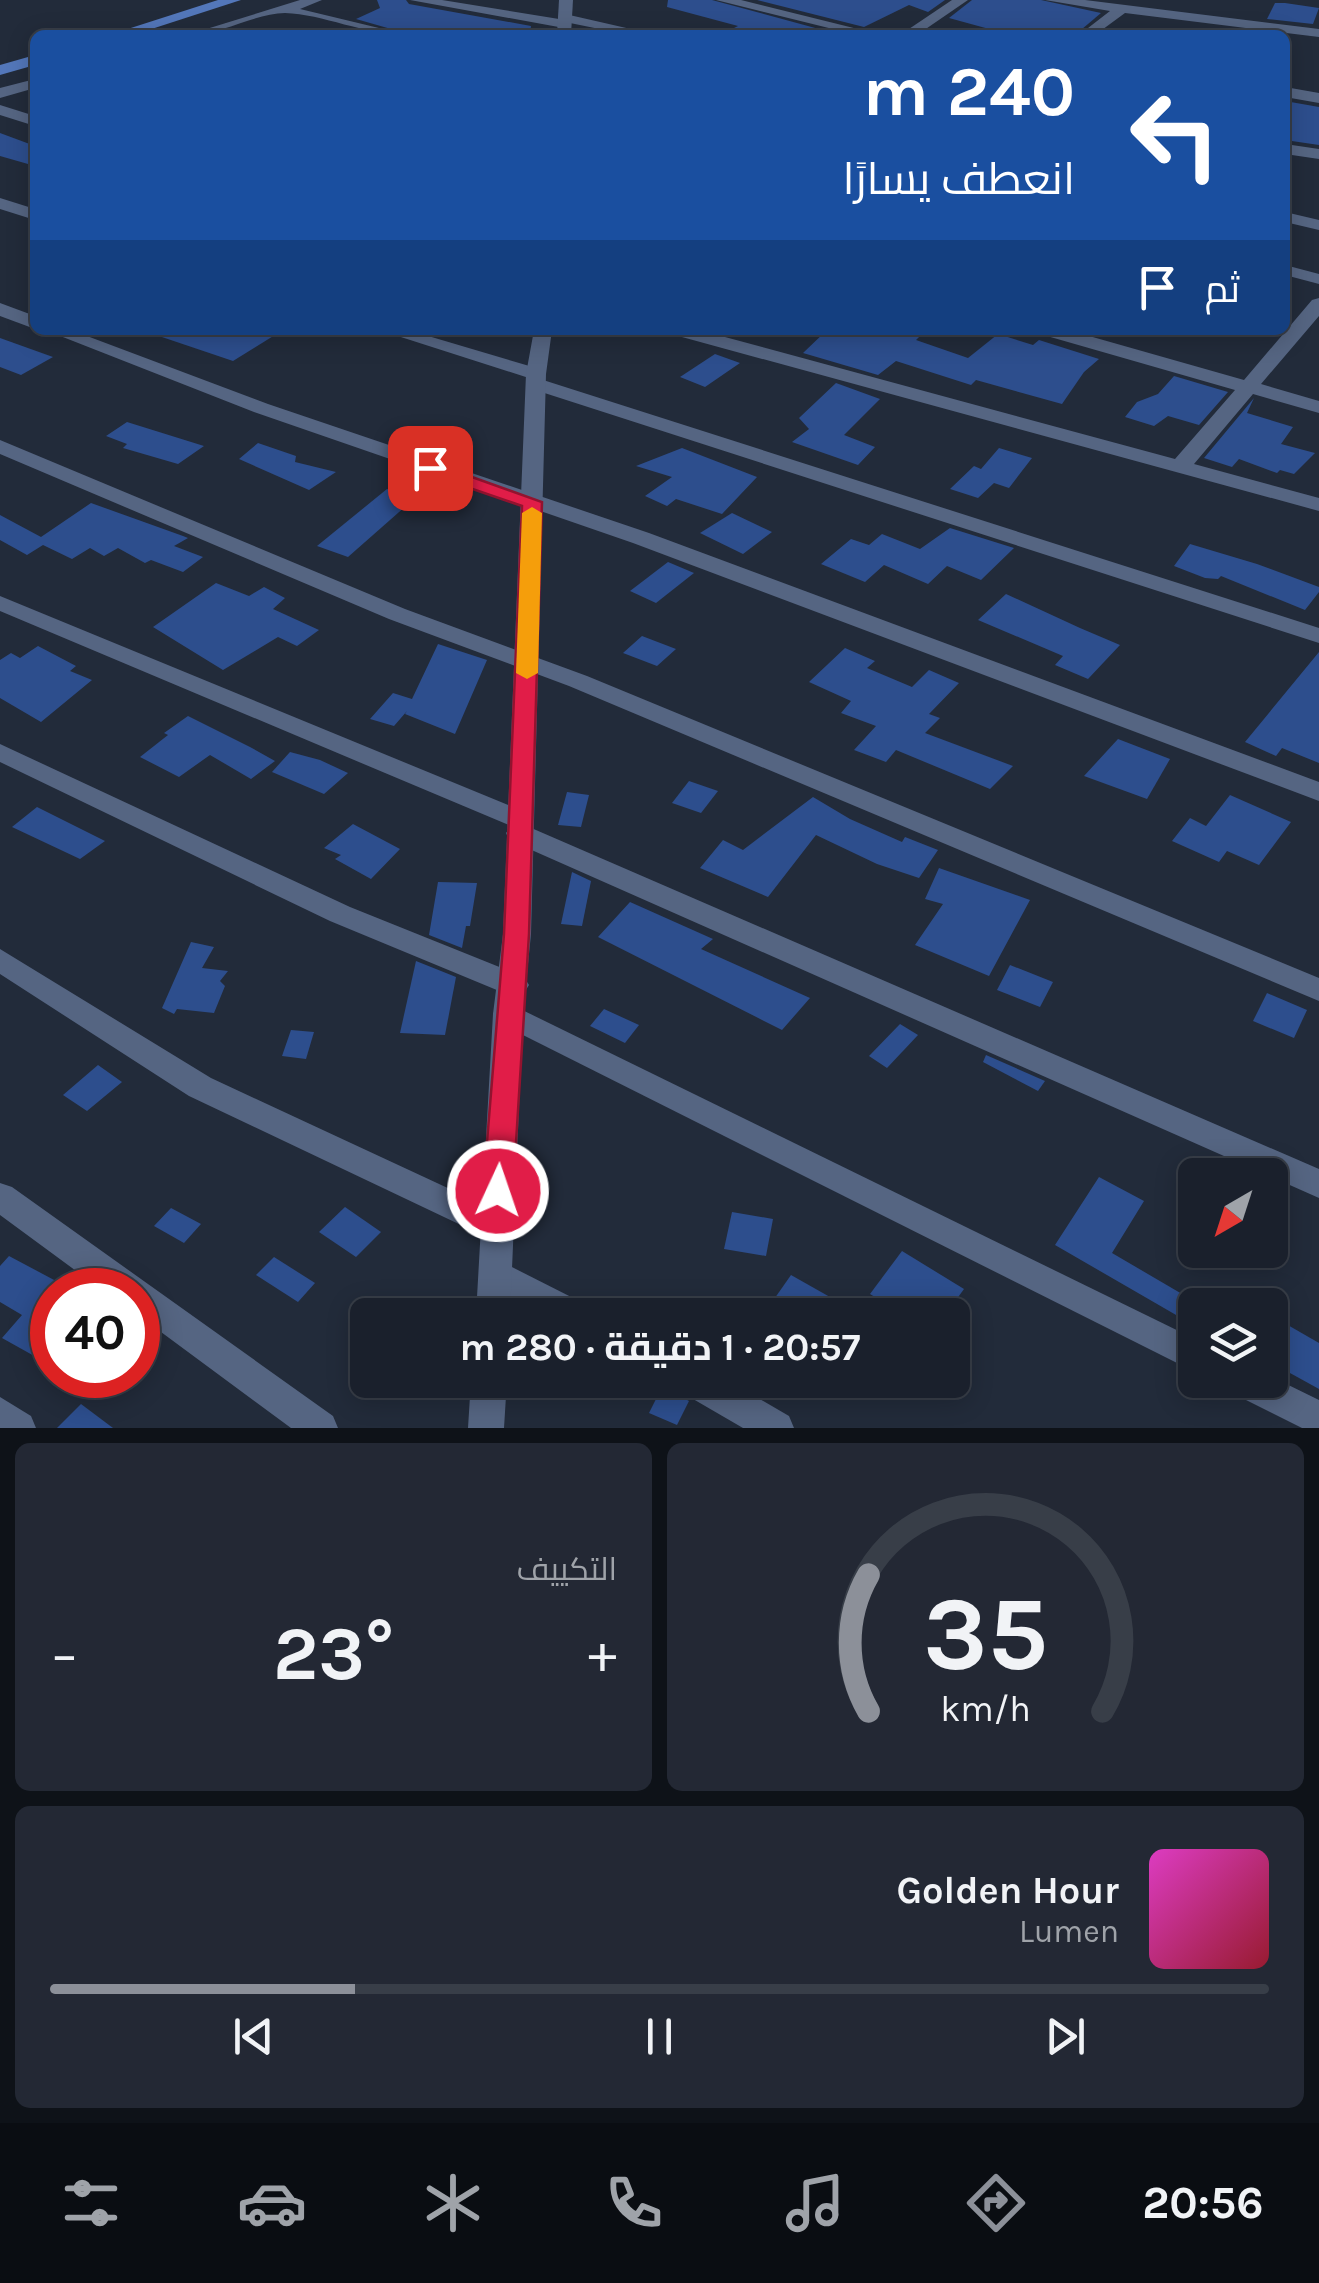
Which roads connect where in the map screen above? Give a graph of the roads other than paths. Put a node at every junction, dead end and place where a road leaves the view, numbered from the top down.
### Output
1 (315, 0) edge
2 (417, 0) edge
3 (566, 0) edge
4 (723, 0) edge
5 (785, 0) edge
6 (961, 0) edge
7 (1052, 0) edge
8 (1176, 0) edge
9 (284, 9) junction
10 (766, 10) junction
11 (1120, 10) junction
12 (1166, 16) junction
13 (1208, 21) junction
14 (564, 26) edge
15 (213, 29) junction
16 (210, 30) edge
17 (216, 30) edge
18 (378, 30) edge
19 (602, 30) edge
20 (854, 30) edge
21 (915, 30) edge
22 (1093, 30) edge
23 (1202, 30) edge
24 (1319, 33) edge
25 (30, 84) edge
26 (0, 93) edge
27 (1290, 93) edge
28 (1319, 98) edge
29 (0, 110) edge
30 (30, 120) edge
31 (1290, 150) edge
32 (1319, 154) edge
33 (0, 203) edge
34 (30, 213) edge
35 (1290, 218) edge
36 (1319, 225) edge
37 (1290, 271) edge
38 (1319, 278) edge
39 (1319, 304) edge
40 (0, 309) edge
41 (30, 321) edge
42 (1302, 324) edge
43 (67, 335) edge
44 (403, 335) edge
45 (542, 335) edge
46 (696, 335) edge
47 (1066, 335) edge
48 (536, 379) junction
49 (1248, 387) junction
50 (1319, 407) edge
51 (0, 446) edge
52 (1180, 467) junction
53 (532, 502) junction
54 (1319, 504) edge
55 (0, 602) edge
56 (1319, 636) edge
57 (528, 664) junction
58 (0, 752) edge
59 (1319, 792) edge
60 (520, 826) junction
61 (0, 960) edge
62 (1319, 990) edge
63 (511, 1000) junction
64 (1319, 1184) edge
65 (0, 1197) edge
66 (496, 1226) junction
67 (98, 1268) edge
68 (496, 1274) junction
69 (494, 1298) edge
70 (541, 1298) edge
71 (160, 1312) edge
72 (1178, 1347) edge
73 (488, 1398) edge
74 (725, 1398) edge
75 (1280, 1398) edge
76 (0, 1414) edge
77 (1319, 1418) edge
78 (18, 1428) edge
79 (320, 1428) edge
80 (486, 1428) edge
81 (776, 1428) edge

1 - 9 street
2 - 14 street
3 - 14 street
4 - 10 street
5 - 10 street
6 - 21 street
7 - 11 street
8 - 12 street
9 - 15 street
9 - 18 street
10 - 20 street
11 - 12 street
11 - 22 street
12 - 13 street
13 - 23 street
13 - 24 street
14 - 19 street
15 - 16 street
15 - 17 street
25 - 26 street
27 - 28 street
29 - 30 street
31 - 32 street
33 - 34 street
35 - 36 street
37 - 38 street
39 - 42 street
40 - 41 street
42 - 49 street
43 - 53 street
44 - 48 street
45 - 48 street
46 - 52 street
47 - 49 street
48 - 53 street
48 - 56 street
49 - 50 street
49 - 52 street
51 - 57 street
52 - 54 street
53 - 57 street
53 - 59 street
55 - 60 street
57 - 60 street
57 - 62 street
58 - 63 street
60 - 63 street
60 - 64 street
61 - 66 street
63 - 66 street
63 - 72 street
65 - 67 street
66 - 68 street
68 - 69 street
68 - 70 street
71 - 79 street
73 - 80 street
74 - 81 street
75 - 77 street
76 - 78 street

